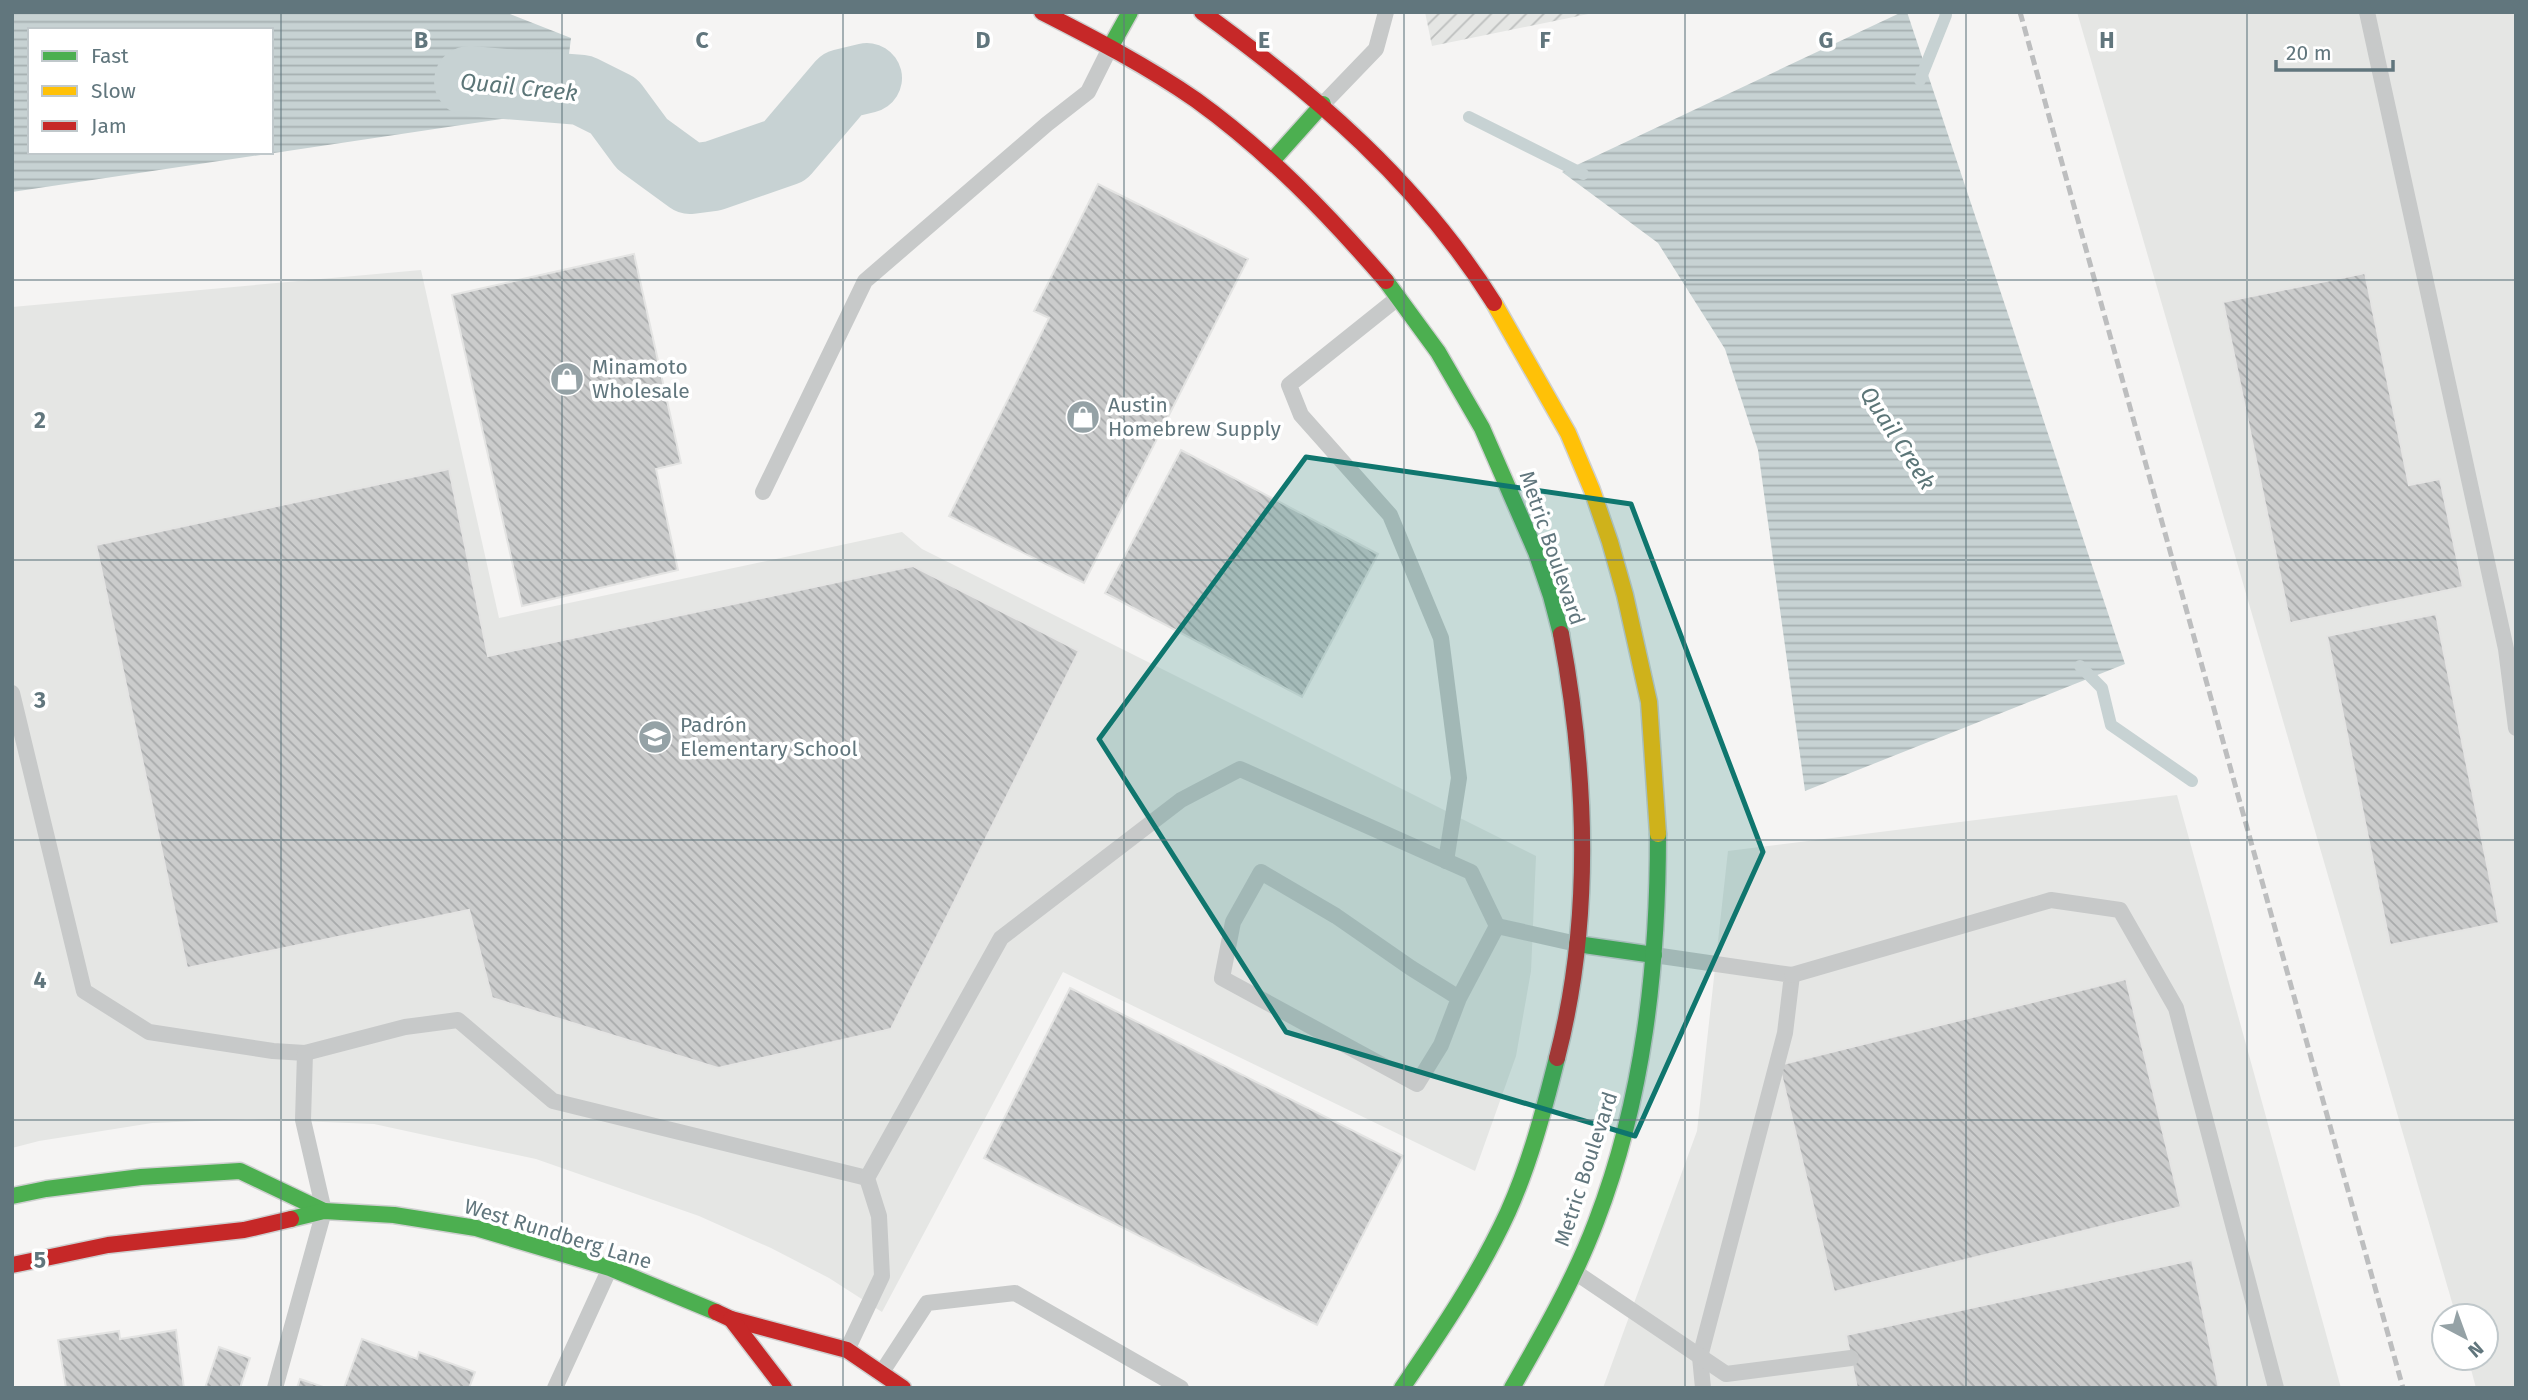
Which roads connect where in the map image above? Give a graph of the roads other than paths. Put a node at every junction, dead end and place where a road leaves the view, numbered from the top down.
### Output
1 (1042, 12) edge
2 (1130, 12) edge
3 (1202, 12) edge
4 (1386, 12) edge
5 (2367, 12) edge
6 (1111, 46) junction
7 (1323, 104) junction
8 (1272, 161) junction
9 (1399, 297) junction
10 (763, 492) dead end
11 (12, 693) edge
12 (2516, 728) edge
13 (1446, 862) junction
14 (1497, 926) junction
15 (1577, 944) junction
16 (1654, 955) junction
17 (1792, 975) junction
18 (1459, 998) junction
19 (305, 1053) junction
20 (867, 1178) junction
21 (12, 1196) edge
22 (324, 1211) junction
23 (12, 1265) edge
24 (610, 1268) junction
25 (1574, 1272) junction
26 (731, 1319) junction
27 (847, 1350) junction
28 (790, 1352) dead end
29 (1700, 1357) junction
30 (1851, 1358) dead end
31 (825, 1360) dead end
32 (882, 1372) junction
33 (275, 1388) edge
34 (555, 1388) edge
35 (784, 1388) edge
36 (903, 1388) edge
37 (1181, 1388) edge
38 (1402, 1388) edge
39 (1512, 1388) edge
40 (1703, 1388) edge
41 (2276, 1388) edge

1 - 6 main road, Metric Boulevard
2 - 6 main road
3 - 7 main road, Metric Boulevard
4 - 7 lane
5 - 12 lane
6 - 8 main road, Metric Boulevard
6 - 10 lane
7 - 8 main road
7 - 16 main road, Metric Boulevard
8 - 9 main road, Metric Boulevard
9 - 13 lane
9 - 15 main road, Metric Boulevard
11 - 19 lane
13 - 14 lane
13 - 20 lane
14 - 15 lane
14 - 18 lane
15 - 16 main road
15 - 38 main road, Metric Boulevard
16 - 17 lane
16 - 25 main road, Metric Boulevard
17 - 29 lane
17 - 41 lane
18 - 18 lane
19 - 20 lane
19 - 22 lane
20 - 27 lane
21 - 22 main road, West Rundberg Lane
22 - 23 main road, West Rundberg Lane
22 - 24 main road, West Rundberg Lane
22 - 33 lane
24 - 26 main road, West Rundberg Lane
24 - 34 lane
25 - 29 lane
25 - 39 main road, Metric Boulevard
26 - 27 main road, West Rundberg Lane
26 - 28 main road
26 - 35 main road, West Rundberg Lane
27 - 31 main road
27 - 32 main road, West Rundberg Lane
29 - 30 lane
29 - 40 lane
32 - 36 main road, West Rundberg Lane
32 - 37 lane

